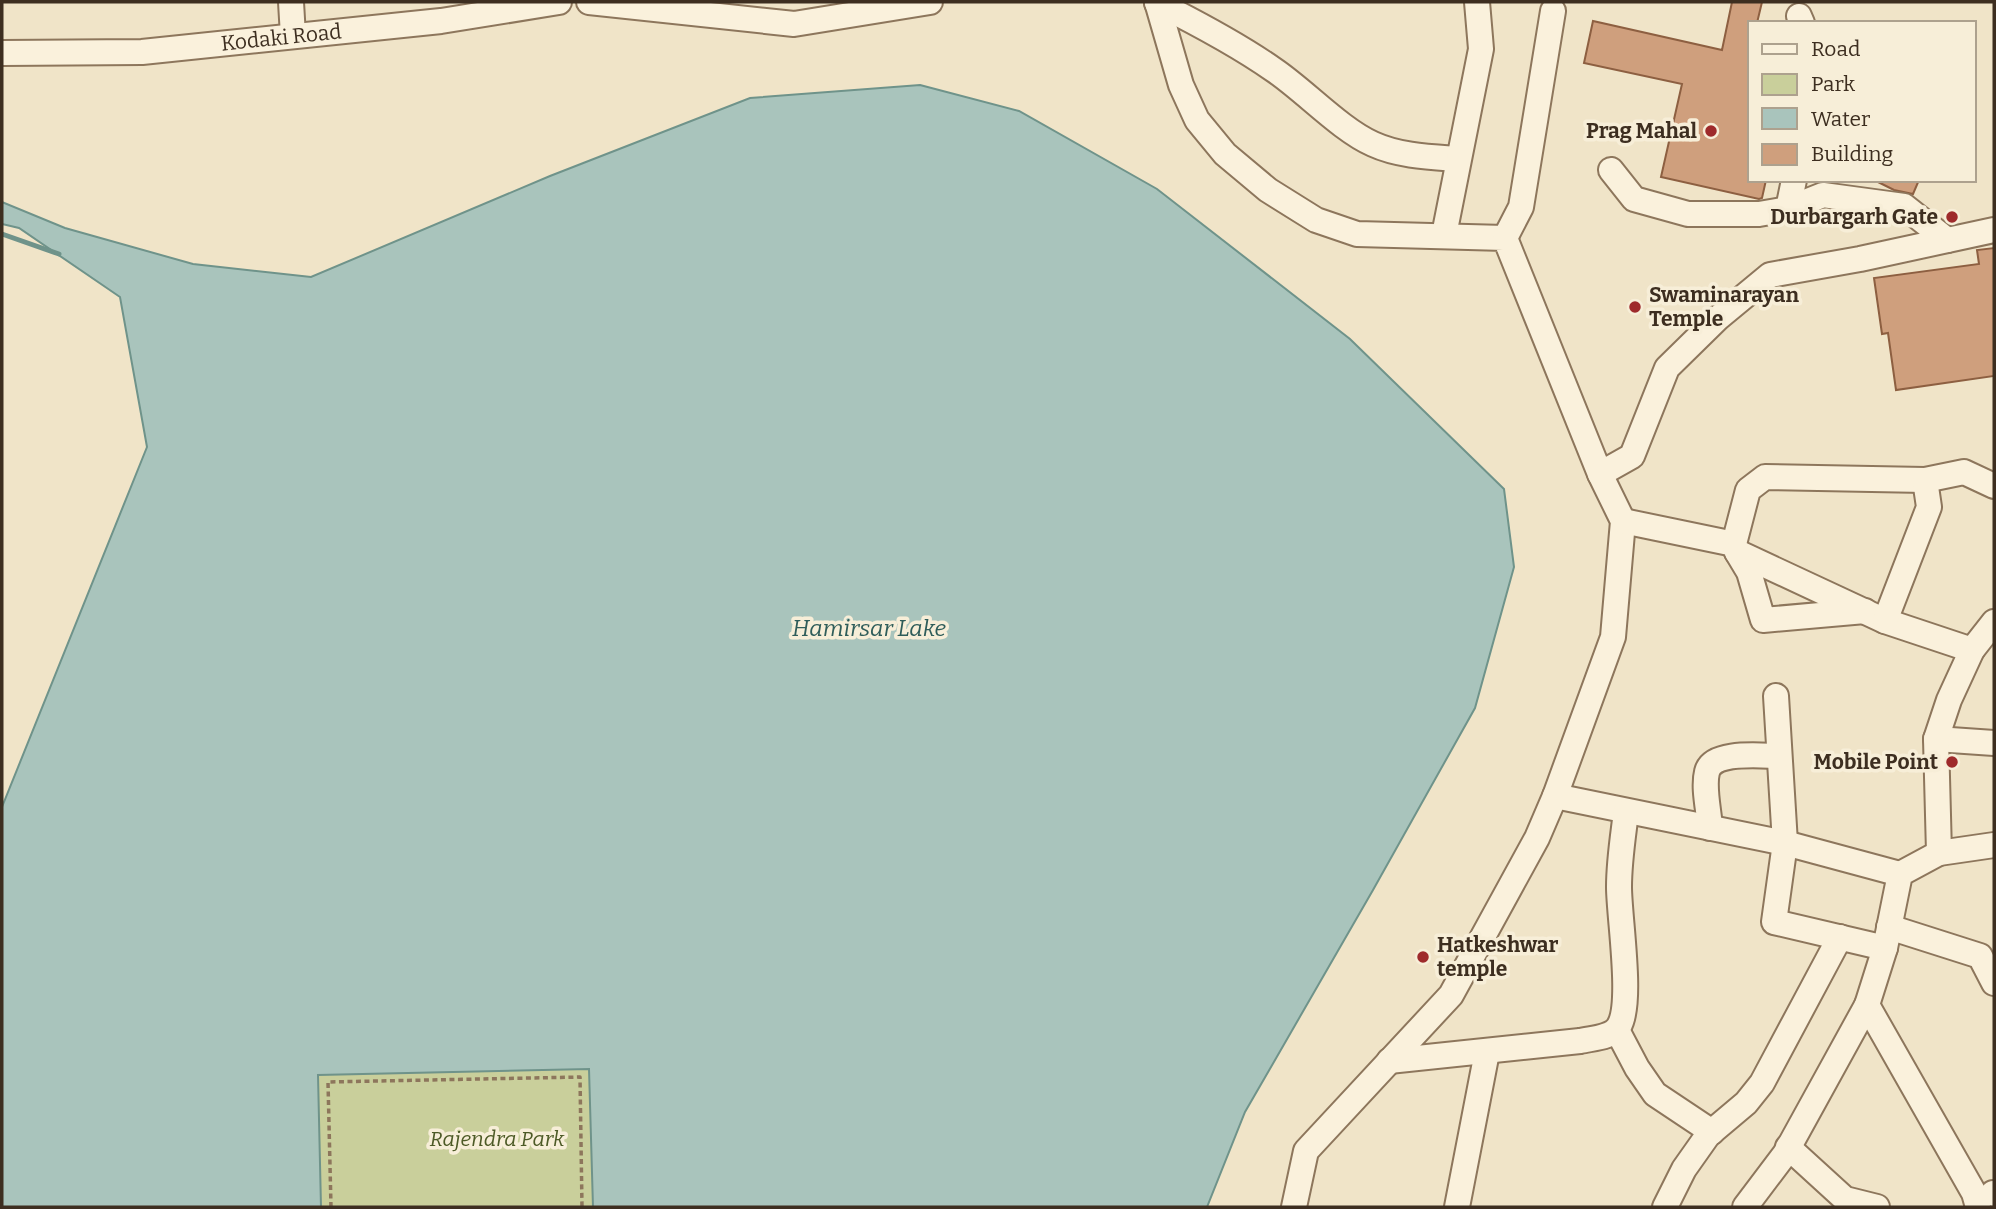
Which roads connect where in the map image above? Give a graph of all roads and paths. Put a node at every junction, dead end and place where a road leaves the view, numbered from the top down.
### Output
1 (292, 2) edge
2 (559, 2) edge
3 (589, 2) edge
4 (930, 2) edge
5 (1157, 2) edge
6 (1477, 2) edge
7 (526, 4) edge
8 (1553, 11) dead end
9 (293, 36) junction
10 (142, 52) junction
11 (2, 53) edge
12 (2, 61) edge
13 (1458, 159) junction
14 (1611, 170) dead end
15 (1794, 182) edge
16 (1788, 209) junction
17 (1994, 230) edge
18 (1444, 235) junction
19 (1505, 238) junction
20 (1947, 240) junction
21 (1600, 474) junction
22 (1925, 480) junction
23 (1994, 486) edge
24 (1623, 521) junction
25 (1735, 548) junction
26 (1875, 616) junction
27 (1994, 622) edge
28 (1972, 650) junction
29 (1776, 696) dead end
30 (1936, 739) junction
31 (1994, 743) edge
32 (1779, 755) junction
33 (1555, 796) junction
34 (1626, 811) junction
35 (1710, 828) junction
36 (1785, 843) junction
37 (1994, 845) edge
38 (1939, 853) junction
39 (1900, 874) junction
40 (1840, 937) junction
41 (1887, 938) junction
42 (1994, 984) edge
43 (1867, 1005) junction
44 (1617, 1030) junction
45 (1487, 1052) junction
46 (1390, 1061) junction
47 (1712, 1132) junction
48 (1788, 1147) junction
49 (1994, 1192) edge
50 (331, 1207) edge
51 (582, 1207) edge
52 (1294, 1207) edge
53 (1457, 1207) edge
54 (1665, 1207) edge
55 (1745, 1207) edge
56 (1877, 1207) edge
57 (1978, 1207) edge
58 (1990, 1207) edge

1 - 9 street
2 - 7 street, Kodaki Road
3 - 4 street
5 - 13 street
5 - 18 street
6 - 13 street
7 - 9 street, Kodaki Road
8 - 19 street
9 - 10 street, Kodaki Road
10 - 11 street, Kodaki Road
10 - 12 street
13 - 18 street
14 - 16 street
15 - 16 street
16 - 20 street
17 - 20 street
18 - 19 street
19 - 21 street
20 - 21 street
21 - 24 street
22 - 23 street
22 - 25 street
22 - 26 street
24 - 25 street
24 - 33 street
25 - 26 street
25 - 26 street
26 - 28 street
27 - 28 street
28 - 30 street
29 - 32 street
30 - 31 street
30 - 38 street
32 - 35 street
32 - 36 street
33 - 34 street
33 - 46 street
34 - 35 street
34 - 44 street
35 - 36 street
36 - 39 street
36 - 40 street
37 - 38 street
38 - 39 street
39 - 41 street
40 - 41 street
40 - 47 street
41 - 42 street
41 - 43 street
43 - 48 street
43 - 57 street
44 - 45 street
44 - 47 street
45 - 46 street
45 - 53 street
46 - 52 street
47 - 54 street
48 - 55 street
48 - 56 street
49 - 58 street
50 - 51 path

